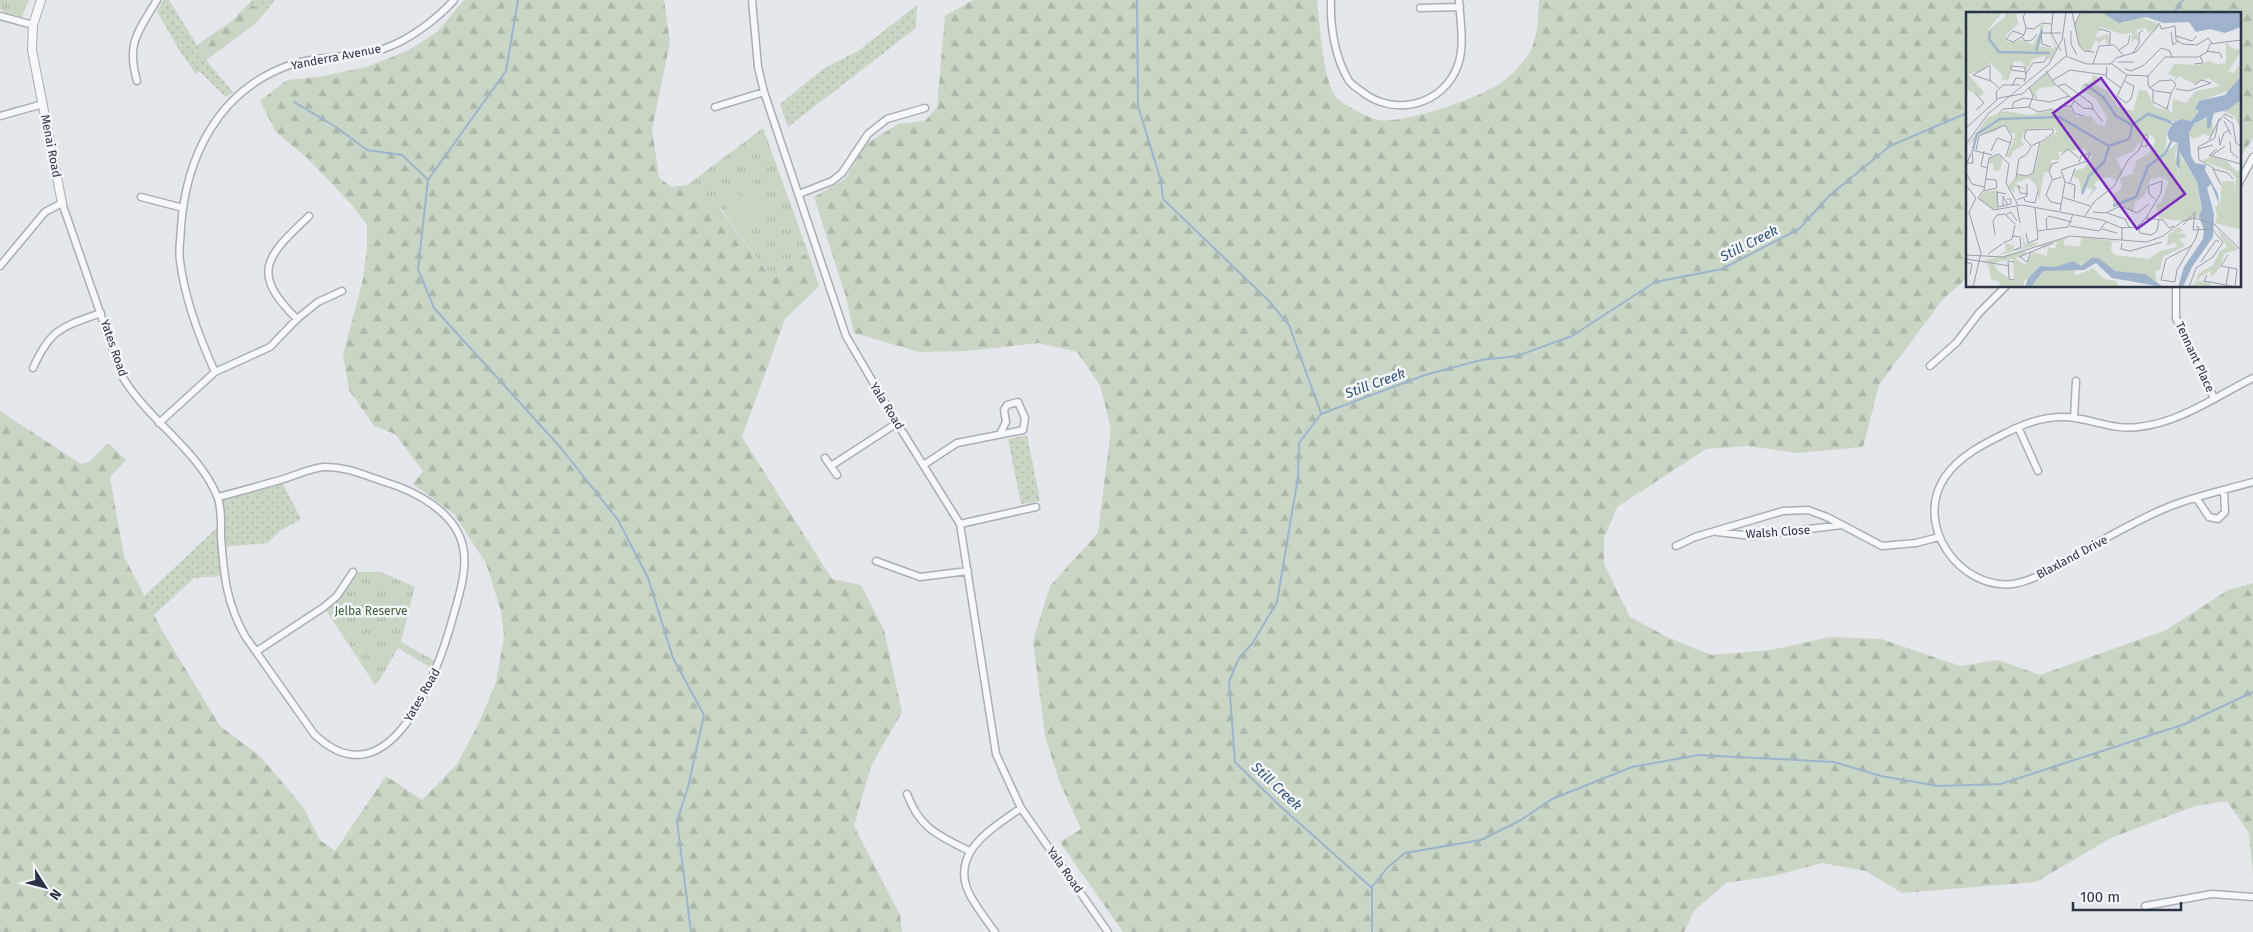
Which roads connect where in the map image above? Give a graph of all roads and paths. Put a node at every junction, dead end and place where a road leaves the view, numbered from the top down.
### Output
1 (41, 0) edge
2 (158, 0) edge
3 (454, 0) edge
4 (752, 0) edge
5 (1331, 0) edge
6 (1459, 3) edge
7 (1420, 8) dead end
8 (0, 16) edge
9 (33, 25) junction
10 (137, 81) dead end
11 (764, 92) junction
12 (42, 104) junction
13 (714, 107) dead end
14 (925, 108) dead end
15 (0, 116) edge
16 (2253, 157) edge
17 (2240, 181) edge
18 (799, 194) junction
19 (141, 197) dead end
20 (62, 202) junction
21 (183, 208) junction
22 (308, 216) dead end
23 (0, 266) edge
24 (2004, 288) edge
25 (2176, 288) edge
26 (342, 291) dead end
27 (101, 314) junction
28 (297, 319) junction
29 (1930, 366) dead end
30 (33, 368) dead end
31 (215, 372) junction
32 (2253, 378) edge
33 (2076, 381) dead end
34 (2214, 398) junction
35 (2074, 418) junction
36 (159, 423) junction
37 (897, 423) junction
38 (2018, 427) junction
39 (1000, 434) junction
40 (825, 458) dead end
41 (924, 464) junction
42 (831, 466) junction
43 (2038, 471) dead end
44 (836, 474) dead end
45 (2253, 482) edge
46 (2224, 491) junction
47 (218, 497) junction
48 (2197, 499) junction
49 (1036, 507) dead end
50 (960, 524) junction
51 (1842, 525) junction
52 (1713, 531) junction
53 (1939, 537) junction
54 (1676, 546) dead end
55 (876, 562) dead end
56 (968, 571) junction
57 (353, 572) dead end
58 (257, 651) junction
59 (907, 794) dead end
60 (1021, 808) junction
61 (969, 851) junction
62 (2253, 897) edge
63 (2145, 906) dead end
64 (996, 932) edge
65 (1108, 932) edge

1 - 9 street, Menai Road
2 - 10 street
3 - 21 street, Yanderra Avenue
4 - 11 street, Yala Road
5 - 6 street
6 - 7 street
8 - 9 street
9 - 12 street, Menai Road
11 - 13 street
11 - 18 street, Yala Road
12 - 15 street
12 - 20 street, Menai Road
14 - 18 street
16 - 17 street
18 - 37 street, Yala Road
19 - 21 street
20 - 23 street
20 - 27 street, Yates Road
21 - 31 street, Yanderra Avenue
22 - 28 street
24 - 29 street
25 - 34 street, Tennant Place
26 - 28 street
27 - 30 street
27 - 36 street, Yates Road
28 - 31 street
31 - 36 street
32 - 34 street, Blaxland Drive
33 - 35 street
34 - 35 street, Blaxland Drive
35 - 38 street, Blaxland Drive
36 - 47 street, Yates Road
37 - 41 street, Yala Road
37 - 42 street
38 - 43 street
38 - 53 street, Blaxland Drive
39 - 39 street
39 - 41 street
40 - 42 street
41 - 50 street, Yala Road
42 - 44 street
45 - 46 street, Blaxland Drive
46 - 48 street, Blaxland Drive
46 - 48 street
47 - 58 street, Yates Road
47 - 58 street, Yates Road
48 - 53 street, Blaxland Drive
49 - 50 street
50 - 56 street, Yala Road
51 - 52 street, Walsh Close
51 - 52 street, Walsh Close
51 - 53 street, Walsh Close
52 - 54 street, Walsh Close
55 - 56 street
56 - 60 street, Yala Road
57 - 58 street
59 - 61 street
60 - 61 street
60 - 65 street, Yala Road
61 - 64 street
62 - 63 street

